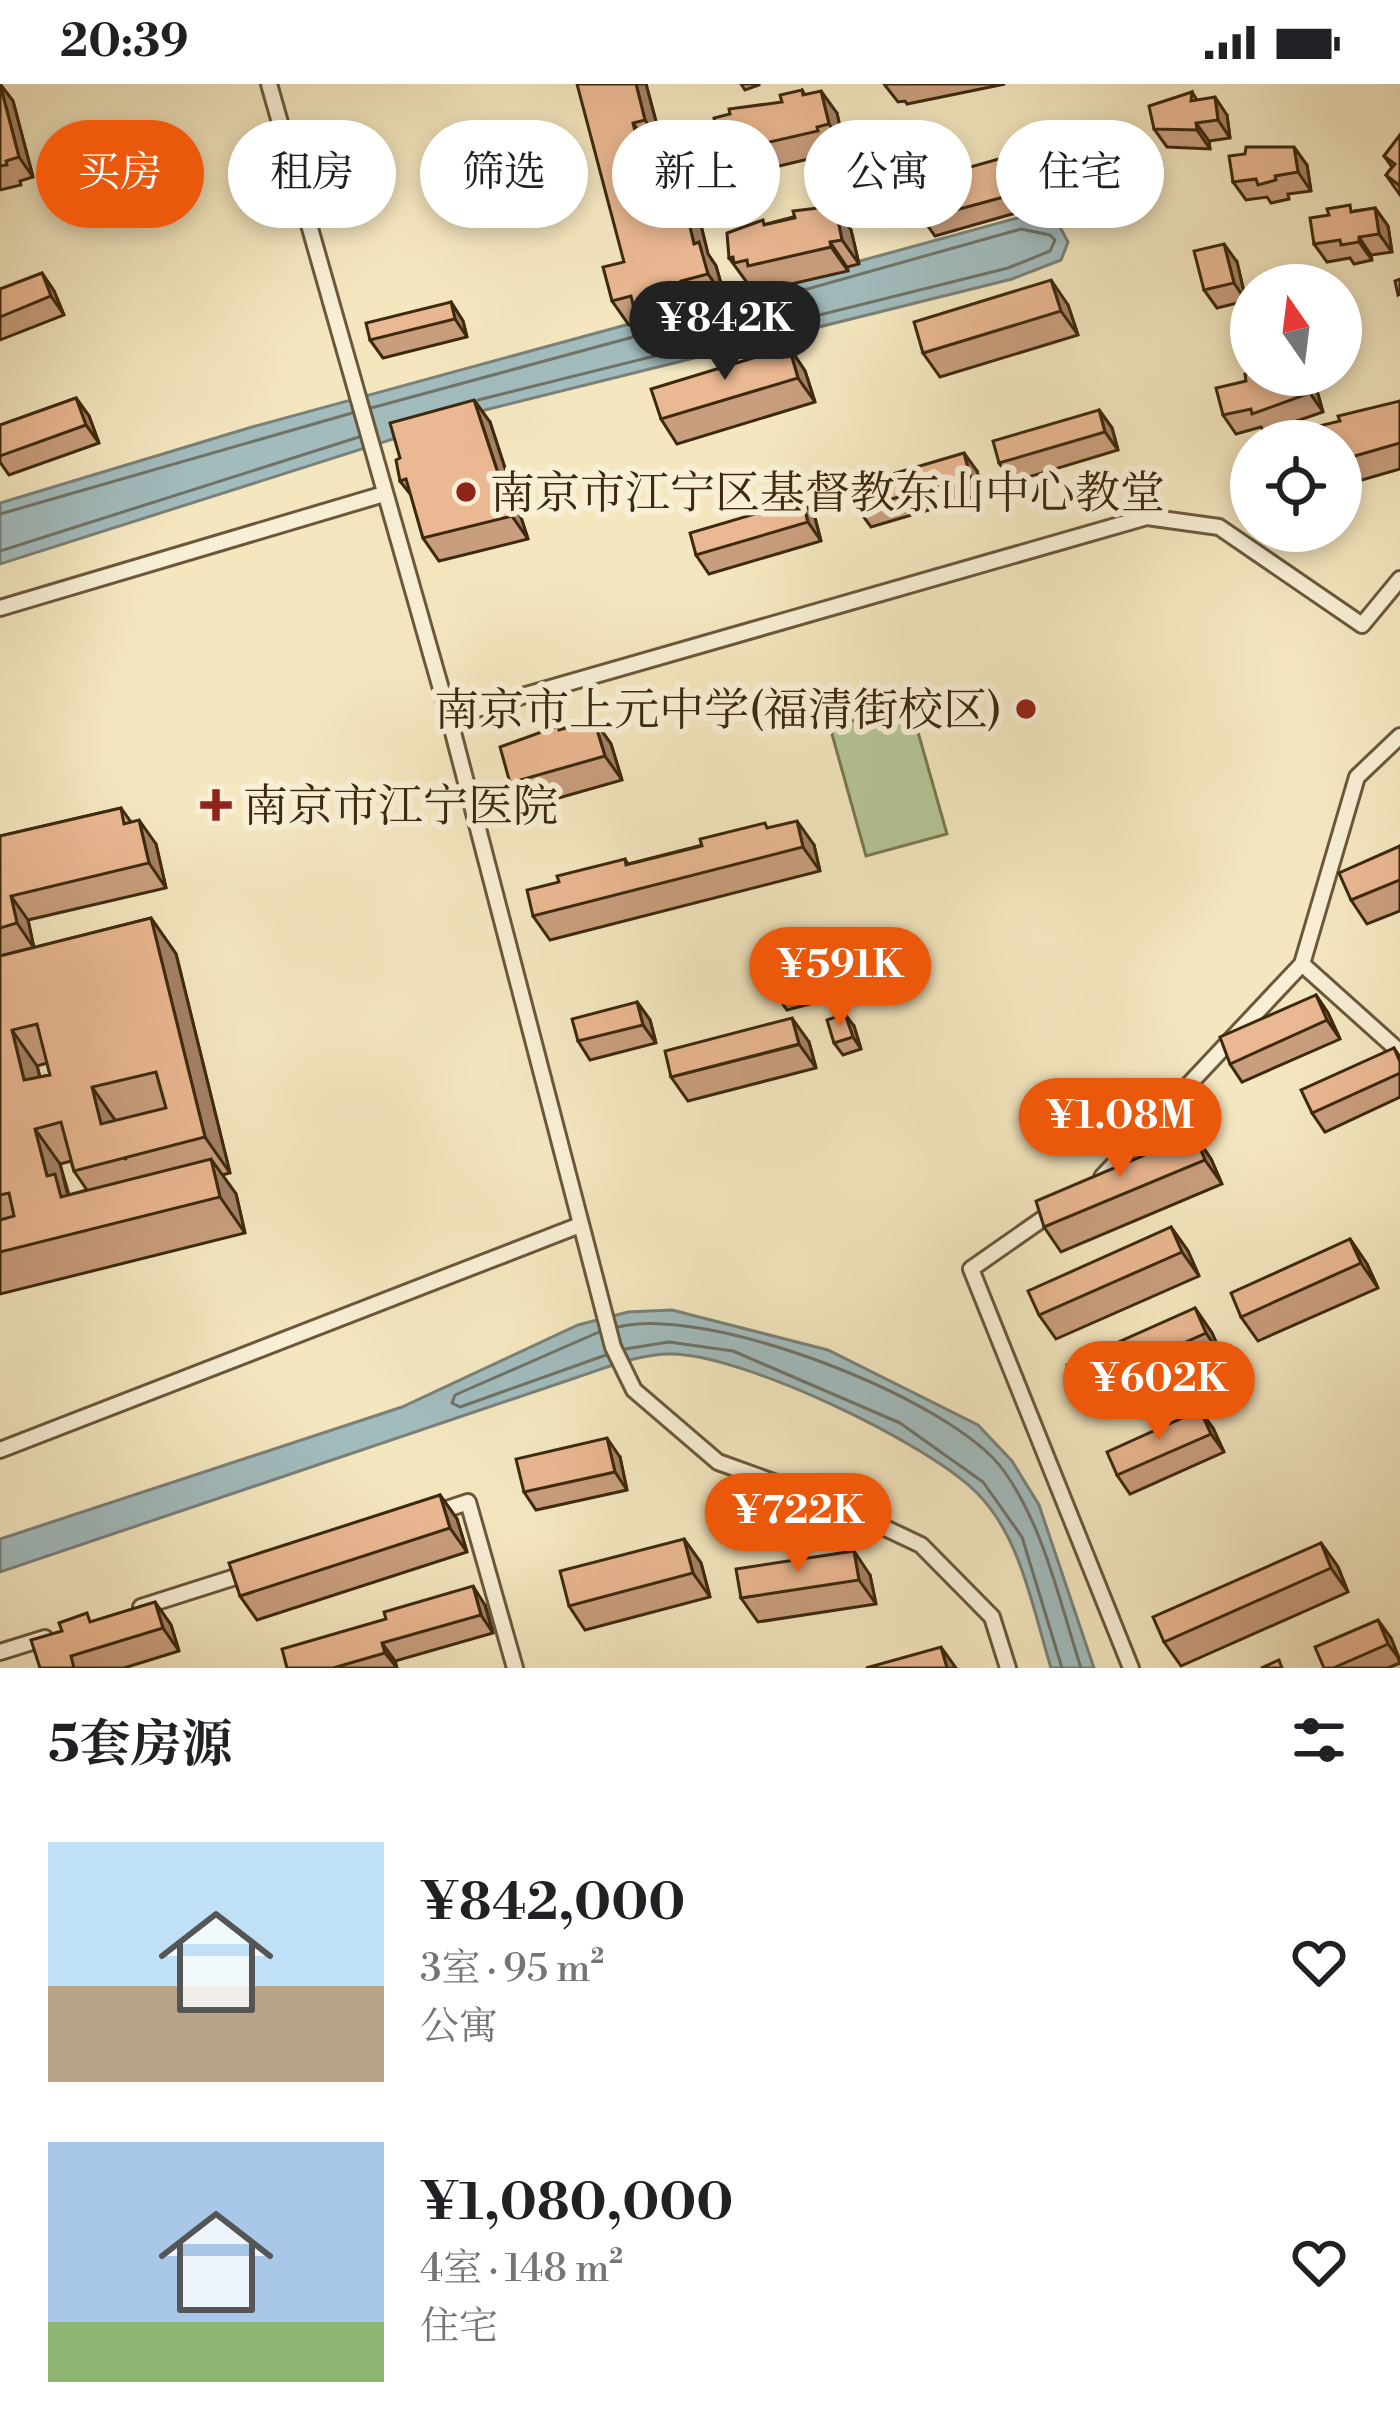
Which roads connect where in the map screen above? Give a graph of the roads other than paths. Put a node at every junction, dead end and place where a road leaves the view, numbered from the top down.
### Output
1 (269, 84) edge
2 (384, 494) junction
3 (1400, 579) edge
4 (0, 608) edge
5 (449, 717) junction
6 (1400, 736) edge
7 (1302, 964) junction
8 (1400, 1052) edge
9 (1094, 1183) edge
10 (1076, 1196) edge
11 (580, 1225) junction
12 (0, 1450) edge
13 (424, 1516) edge
14 (268, 1566) edge
15 (134, 1609) edge
16 (67, 1631) edge
17 (0, 1652) edge
18 (515, 1668) edge
19 (1008, 1668) edge
20 (1131, 1668) edge

1 - 2 street
2 - 4 street
2 - 5 street
3 - 5 street
5 - 11 street
6 - 7 street
7 - 8 street
7 - 9 street
10 - 20 street
11 - 12 street
11 - 19 street
13 - 18 street
14 - 15 street
16 - 17 street

